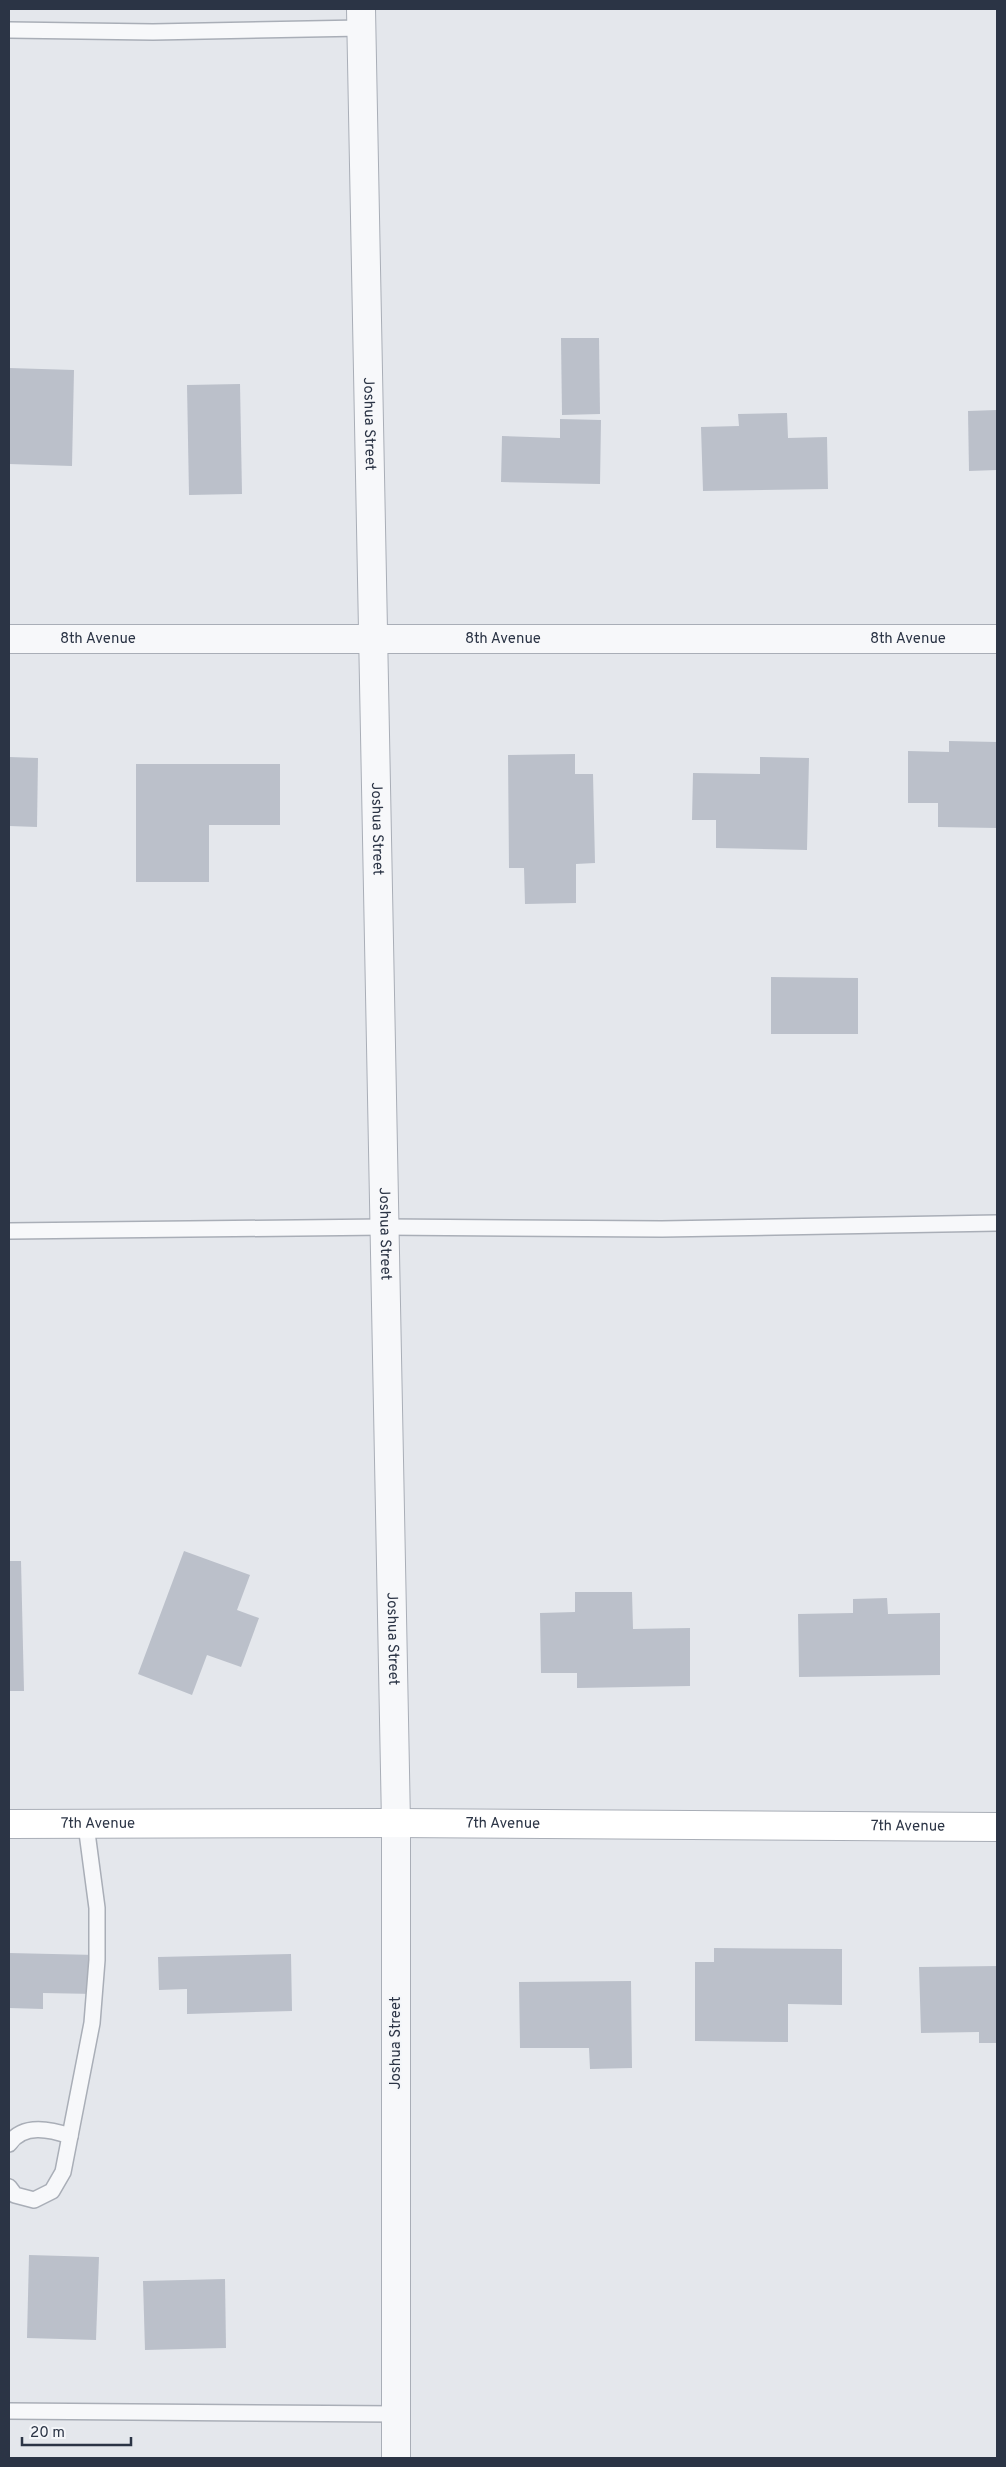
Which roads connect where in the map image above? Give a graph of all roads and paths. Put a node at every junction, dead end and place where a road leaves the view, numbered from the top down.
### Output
1 (362, 18) edge
2 (9, 30) edge
3 (9, 639) edge
4 (997, 639) edge
5 (373, 640) junction
6 (997, 1223) edge
7 (384, 1227) junction
8 (9, 1232) edge
9 (396, 1823) junction
10 (9, 1824) edge
11 (86, 1824) junction
12 (997, 1827) edge
13 (70, 2136) junction
14 (9, 2144) edge
15 (9, 2187) edge
16 (9, 2411) edge
17 (396, 2414) junction
18 (396, 2458) edge

1 - 2 lane
1 - 5 street, Joshua Street
3 - 5 street, 8th Avenue
4 - 5 street, 8th Avenue
5 - 7 street, Joshua Street
6 - 7 lane
7 - 8 lane
7 - 9 street, Joshua Street
9 - 11 street, 7th Avenue
9 - 12 street, 7th Avenue
9 - 17 street, Joshua Street
10 - 11 street, 7th Avenue
11 - 13 lane
13 - 14 lane
13 - 15 lane
16 - 17 lane
17 - 18 street, Joshua Street

